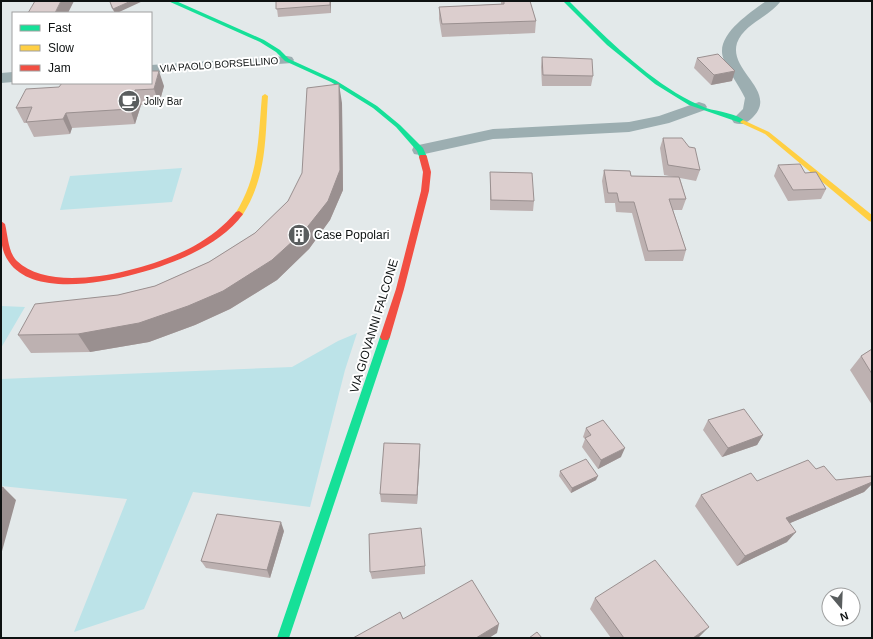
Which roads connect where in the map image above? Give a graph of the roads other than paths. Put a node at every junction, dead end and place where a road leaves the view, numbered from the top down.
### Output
1 (171, 1) edge
2 (566, 1) edge
3 (774, 1) edge
4 (287, 60) junction
5 (152, 68) edge
6 (12, 77) edge
7 (1, 78) edge
8 (264, 96) dead end
9 (699, 107) junction
10 (740, 120) junction
11 (420, 150) junction
12 (872, 219) edge
13 (1, 224) edge
14 (283, 638) edge

1 - 4 street, VIA GIOVANNI FALCONE
2 - 9 street
3 - 10 street
4 - 5 street, VIA PAOLO BORSELLINO
4 - 11 street, VIA GIOVANNI FALCONE
6 - 7 street
8 - 13 street
9 - 10 street
9 - 11 street
10 - 12 street
11 - 14 street, VIA GIOVANNI FALCONE

